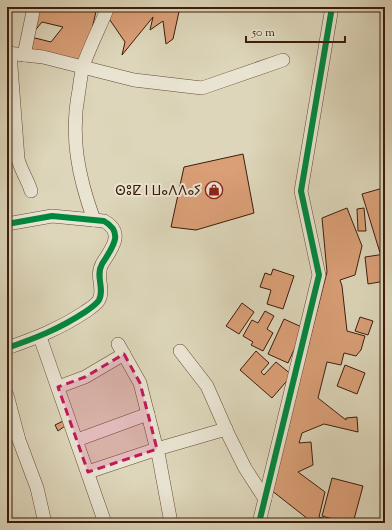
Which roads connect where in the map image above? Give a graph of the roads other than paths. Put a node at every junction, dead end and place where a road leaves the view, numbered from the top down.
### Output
1 (34, 7) edge
2 (108, 7) edge
3 (332, 7) edge
4 (8, 53) edge
5 (24, 55) junction
6 (283, 60) dead end
7 (83, 67) junction
8 (31, 191) dead end
9 (94, 220) junction
10 (7, 224) edge
11 (40, 337) junction
12 (7, 348) edge
13 (180, 351) dead end
14 (58, 387) junction
15 (7, 395) edge
16 (148, 414) junction
17 (226, 429) junction
18 (77, 440) junction
19 (157, 448) junction
20 (88, 472) junction
21 (265, 499) junction
22 (45, 523) edge
23 (105, 523) edge
24 (171, 523) edge
25 (258, 523) edge

1 - 5 street
2 - 7 street
3 - 21 street
4 - 5 street
4 - 8 street
5 - 7 street
6 - 7 street
7 - 9 street
9 - 10 street
9 - 11 street
11 - 12 street
11 - 14 street
13 - 17 street
14 - 16 street
14 - 18 street
15 - 22 street
16 - 18 street
16 - 19 street
17 - 19 street
17 - 21 street
18 - 20 street
19 - 20 street
19 - 24 street
20 - 23 street
21 - 25 street

